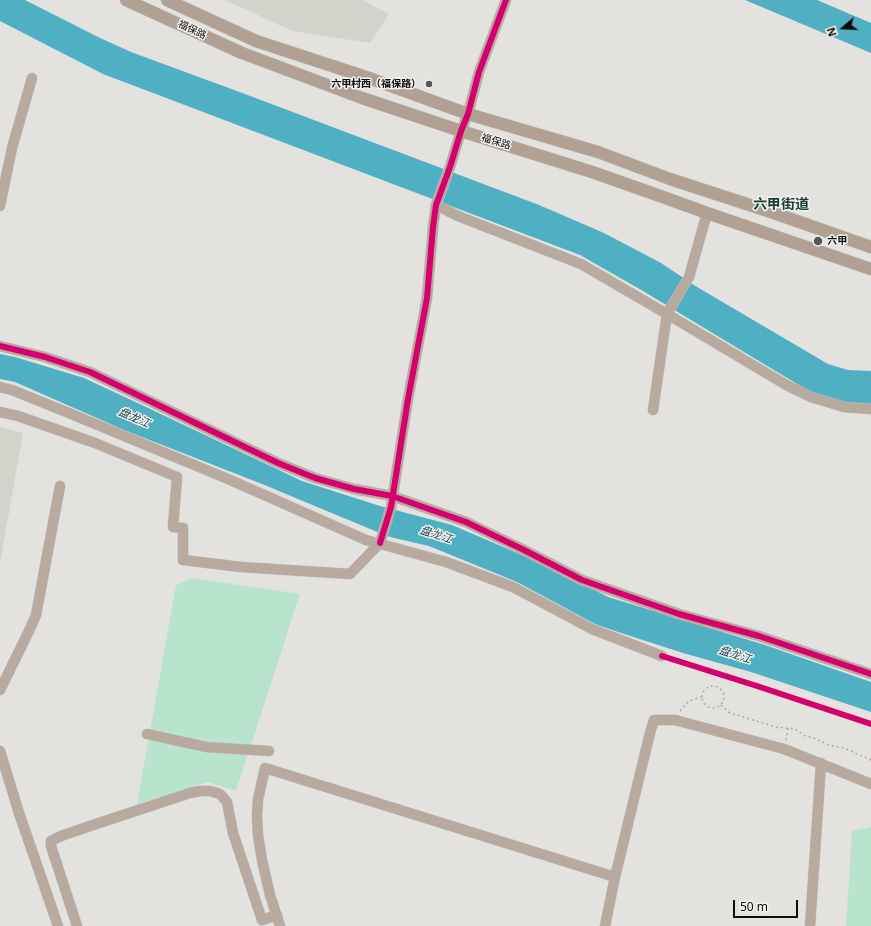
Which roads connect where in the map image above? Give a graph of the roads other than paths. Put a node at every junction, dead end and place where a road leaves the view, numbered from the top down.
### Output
1 (126, 0) edge
2 (167, 0) edge
3 (506, 0) edge
4 (32, 78) dead end
5 (468, 114) junction
6 (461, 131) junction
7 (436, 205) junction
8 (0, 206) edge
9 (707, 213) junction
10 (871, 247) edge
11 (871, 269) edge
12 (667, 314) junction
13 (0, 346) edge
14 (0, 387) edge
15 (871, 409) edge
16 (653, 410) dead end
17 (0, 412) edge
18 (60, 486) dead end
19 (392, 496) junction
20 (380, 543) junction
21 (662, 656) dead end
22 (871, 674) edge
23 (0, 690) edge
24 (147, 734) dead end
25 (0, 751) edge
26 (269, 751) dead end
27 (820, 763) junction
28 (871, 784) edge
29 (615, 877) junction
30 (277, 915) junction
31 (58, 926) edge
32 (77, 926) edge
33 (280, 926) edge
34 (605, 926) edge
35 (810, 926) edge

1 - 6 main road, 福保路
2 - 5 main road, 福保路
3 - 5 street
4 - 8 street
5 - 6 street
5 - 10 main road, 福保路
6 - 7 street
6 - 9 main road, 福保路
7 - 12 street
7 - 19 street
9 - 11 main road, 福保路
9 - 12 street
12 - 15 street
12 - 16 street
13 - 19 street
14 - 20 street
17 - 20 street
18 - 23 street
19 - 20 street
19 - 22 street
20 - 21 street
24 - 26 street
25 - 31 street
27 - 28 street
27 - 29 street
27 - 35 street
29 - 30 street
29 - 34 street
30 - 32 street
30 - 33 street

